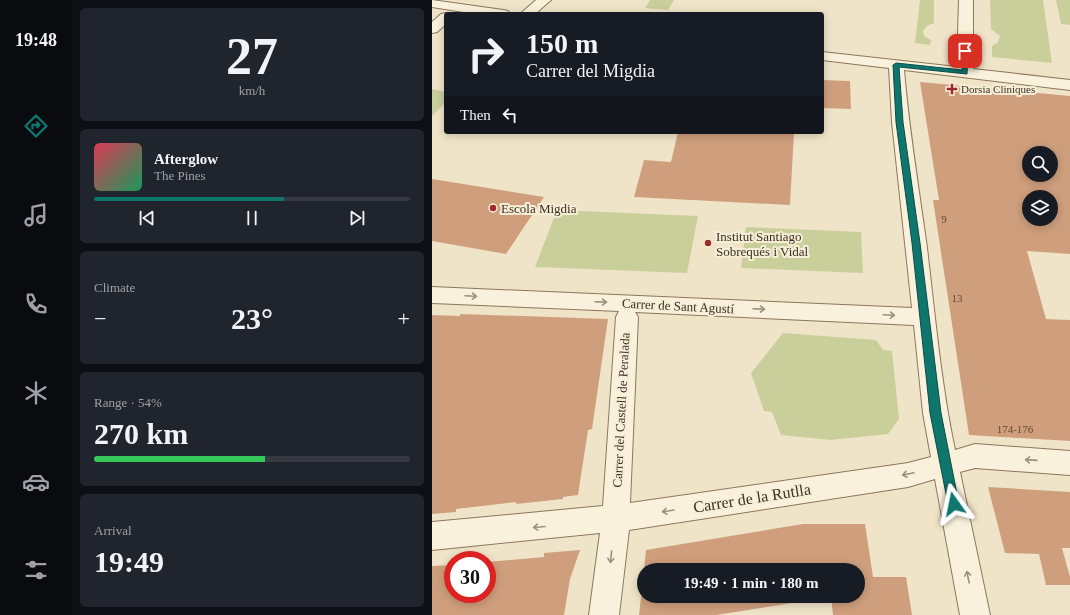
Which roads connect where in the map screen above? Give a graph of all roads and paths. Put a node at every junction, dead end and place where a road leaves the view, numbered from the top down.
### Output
1 (544, 0) edge
2 (966, 0) edge
3 (432, 4) edge
4 (454, 11) edge
5 (470, 12) edge
6 (529, 12) edge
7 (444, 19) edge
8 (432, 29) edge
9 (824, 56) edge
10 (896, 65) junction
11 (965, 72) junction
12 (1070, 85) edge
13 (432, 295) edge
14 (627, 317) dead end
15 (924, 317) junction
16 (1070, 463) edge
17 (945, 464) junction
18 (616, 511) junction
19 (432, 536) edge
20 (604, 615) edge
21 (975, 615) edge

1 - 6 street
2 - 11 street
3 - 4 street
4 - 5 street
7 - 8 street
9 - 10 street
10 - 11 street
10 - 15 street
11 - 12 street
13 -> 15 street, Carrer de Sant Agustí
14 - 18 street, Carrer del Castell de Peralada
15 - 17 street
16 -> 17 street, Carrer de la Rutlla
17 -> 18 street, Carrer de la Rutlla
21 -> 17 street
18 -> 19 street, Carrer de la Rutlla
18 -> 20 street, Carrer del Castell de Peralada

